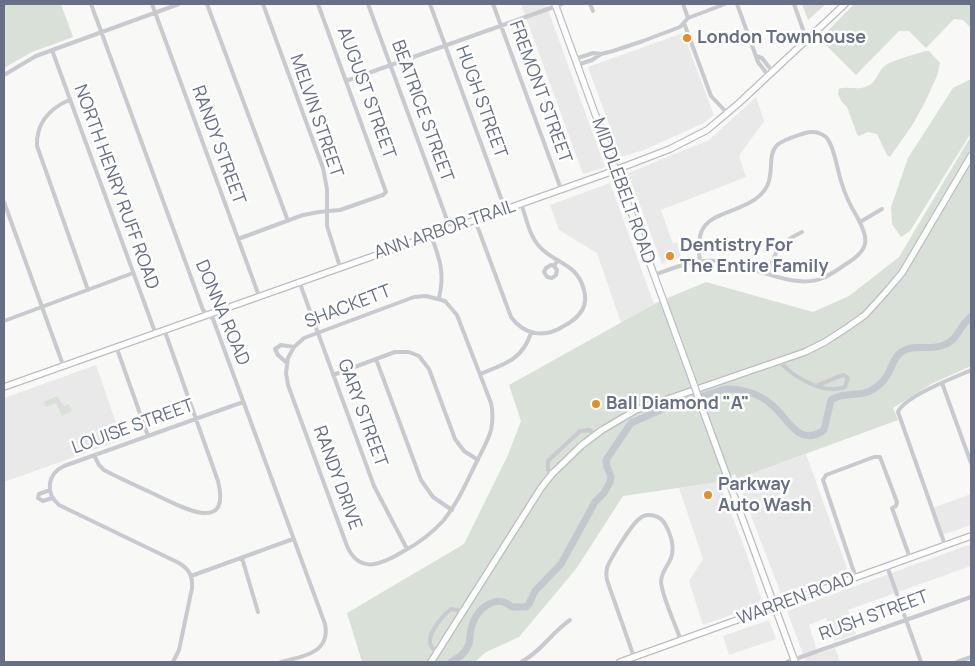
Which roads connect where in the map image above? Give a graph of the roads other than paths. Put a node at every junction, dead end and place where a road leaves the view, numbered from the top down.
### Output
1 (91, 4) edge
2 (152, 4) edge
3 (179, 4) edge
4 (207, 4) edge
5 (263, 4) edge
6 (318, 4) edge
7 (368, 4) edge
8 (430, 4) edge
9 (493, 4) edge
10 (557, 4) edge
11 (590, 4) edge
12 (683, 4) edge
13 (725, 4) edge
14 (737, 4) edge
15 (794, 4) edge
16 (845, 4) edge
17 (593, 11) dead end
18 (155, 13) junction
19 (688, 18) junction
20 (684, 23) junction
21 (501, 26) junction
22 (102, 32) junction
23 (806, 38) junction
24 (446, 45) junction
25 (52, 50) junction
26 (576, 62) junction
27 (391, 65) junction
28 (770, 73) junction
29 (4, 75) edge
30 (346, 81) junction
31 (69, 100) junction
32 (727, 113) junction
33 (971, 156) edge
34 (616, 170) junction
35 (561, 189) junction
36 (4, 202) edge
37 (521, 203) junction
38 (505, 209) junction
39 (882, 209) dead end
40 (326, 212) junction
41 (474, 220) junction
42 (288, 221) junction
43 (860, 222) junction
44 (450, 228) junction
45 (802, 232) dead end
46 (431, 235) junction
47 (238, 239) junction
48 (558, 260) junction
49 (700, 261) junction
50 (554, 266) dead end
51 (340, 267) junction
52 (133, 273) junction
53 (768, 273) junction
54 (654, 275) junction
55 (299, 281) junction
56 (88, 290) junction
57 (259, 296) junction
58 (439, 298) junction
59 (42, 306) junction
60 (208, 314) junction
61 (4, 321) edge
62 (164, 329) junction
63 (155, 332) junction
64 (318, 332) junction
65 (531, 333) junction
66 (116, 346) junction
67 (294, 347) junction
68 (376, 359) junction
69 (779, 361) junction
70 (287, 363) junction
71 (63, 365) junction
72 (971, 370) edge
73 (480, 374) junction
74 (333, 375) junction
75 (942, 383) junction
76 (818, 385) junction
77 (4, 386) edge
78 (293, 398) joint
79 (243, 402) junction
80 (196, 418) junction
81 (594, 435) junction
82 (148, 436) junction
83 (94, 455) junction
84 (478, 460) junction
85 (971, 463) edge
86 (552, 474) junction
87 (452, 510) junction
88 (971, 536) edge
89 (293, 539) junction
90 (945, 545) junction
91 (407, 549) junction
92 (242, 558) junction
93 (910, 558) junction
94 (887, 566) junction
95 (191, 576) junction
96 (856, 578) junction
97 (971, 596) edge
98 (775, 607) junction
99 (463, 611) junction
100 (258, 612) dead end
101 (570, 620) dead end
102 (906, 620) junction
103 (681, 640) junction
104 (437, 653) junction
105 (634, 657) junction
106 (971, 657) edge
107 (795, 661) edge
108 (173, 662) edge
109 (281, 662) edge
110 (431, 662) edge
111 (521, 662) edge
112 (620, 662) edge
113 (787, 662) edge
114 (921, 662) edge
115 (957, 662) edge

1 - 22 street, DONNA ROAD
2 - 18 street, RANDY STREET
3 - 18 street
4 - 42 street
5 - 40 street, MELVIN STREET
6 - 30 street, AUGUST STREET
7 - 27 street, BEATRICE STREET
8 - 24 street, HUGH STREET
9 - 21 street, FREMONT STREET
10 - 21 street
10 - 26 street, MIDDLEBELT ROAD
11 - 17 street
12 - 19 street
13 - 19 street
14 - 28 street
15 - 23 street
16 - 23 street, ANN ARBOR TRAIL
18 - 22 street
18 - 47 street, RANDY STREET
19 - 20 street
20 - 26 street
20 - 32 street
21 - 24 street
21 - 35 street, FREMONT STREET
22 - 25 street
22 - 60 street, DONNA ROAD
23 - 28 street, ANN ARBOR TRAIL
24 - 27 street
24 - 38 street, HUGH STREET
25 - 29 street
25 - 31 street, NORTH HENRY RUFF ROAD
26 - 34 street, MIDDLEBELT ROAD
27 - 30 street
27 - 44 street, BEATRICE STREET
28 - 32 street, ANN ARBOR TRAIL
30 - 40 street, AUGUST STREET
31 - 52 street, NORTH HENRY RUFF ROAD
31 - 56 street
32 - 34 street, ANN ARBOR TRAIL
33 - 69 street
34 - 35 street, ANN ARBOR TRAIL
34 - 54 street, MIDDLEBELT ROAD
35 - 37 street, ANN ARBOR TRAIL
36 - 59 street
37 - 38 street, ANN ARBOR TRAIL
37 - 48 street
38 - 41 street, ANN ARBOR TRAIL
39 - 43 street
40 - 42 street
40 - 51 street, MELVIN STREET
41 - 44 street, ANN ARBOR TRAIL
41 - 65 street
42 - 47 street
43 - 49 street
43 - 53 street
44 - 46 street, ANN ARBOR TRAIL
45 - 53 street
46 - 51 street, ANN ARBOR TRAIL
46 - 58 street
47 - 57 street, RANDY STREET
48 - 50 street
48 - 65 street
49 - 53 street
49 - 54 street
51 - 55 street, ANN ARBOR TRAIL
52 - 56 street
52 - 63 street, NORTH HENRY RUFF ROAD
54 - 98 street, MIDDLEBELT ROAD, bridge
55 - 57 street, ANN ARBOR TRAIL
55 - 64 street, GARY STREET
56 - 59 street
57 - 60 street, ANN ARBOR TRAIL
58 - 64 street, SHACKETT
58 - 73 street
59 - 61 street
59 - 71 street
60 - 62 street, ANN ARBOR TRAIL
60 - 79 street, DONNA ROAD
62 - 63 street, ANN ARBOR TRAIL
62 - 80 street
63 - 66 street, ANN ARBOR TRAIL
64 - 67 street, SHACKETT
64 - 74 street, GARY STREET
65 - 73 street
66 - 71 street, ANN ARBOR TRAIL
66 - 82 street
67 - 70 street, SHACKETT
67 - 70 street
68 - 74 street
68 - 84 street
68 - 87 street
69 - 76 street
69 - 81 street
70 - 78 street, SHACKETT
71 - 77 street, ANN ARBOR TRAIL
72 - 75 street
73 - 84 street
74 - 91 street, GARY STREET
75 - 85 street
75 - 90 street
76 - 76 street
78 - 91 street, RANDY DRIVE
79 - 80 street, LOUISE STREET
79 - 89 street, DONNA ROAD
80 - 82 street, LOUISE STREET
80 - 83 street
81 - 86 street
81 - 86 street
82 - 83 street, LOUISE STREET
83 - 95 street, LOUISE STREET
84 - 87 street
86 - 99 street
87 - 91 street
88 - 90 street, WARREN ROAD
89 - 92 street
89 - 109 street, DONNA ROAD
90 - 93 street, WARREN ROAD
92 - 95 street
92 - 100 street
93 - 94 street, WARREN ROAD
93 - 96 street
94 - 96 street, WARREN ROAD
94 - 102 street
95 - 108 street
96 - 98 street, WARREN ROAD
97 - 102 street, RUSH STREET
98 - 103 street, WARREN ROAD
98 - 107 street
99 - 104 street
99 - 104 street
101 - 111 street
102 - 107 street, RUSH STREET
102 - 114 street
103 - 105 street, WARREN ROAD
103 - 105 street
104 - 110 street
105 - 112 street, WARREN ROAD
106 - 115 street
107 - 113 street, RUSH STREET

